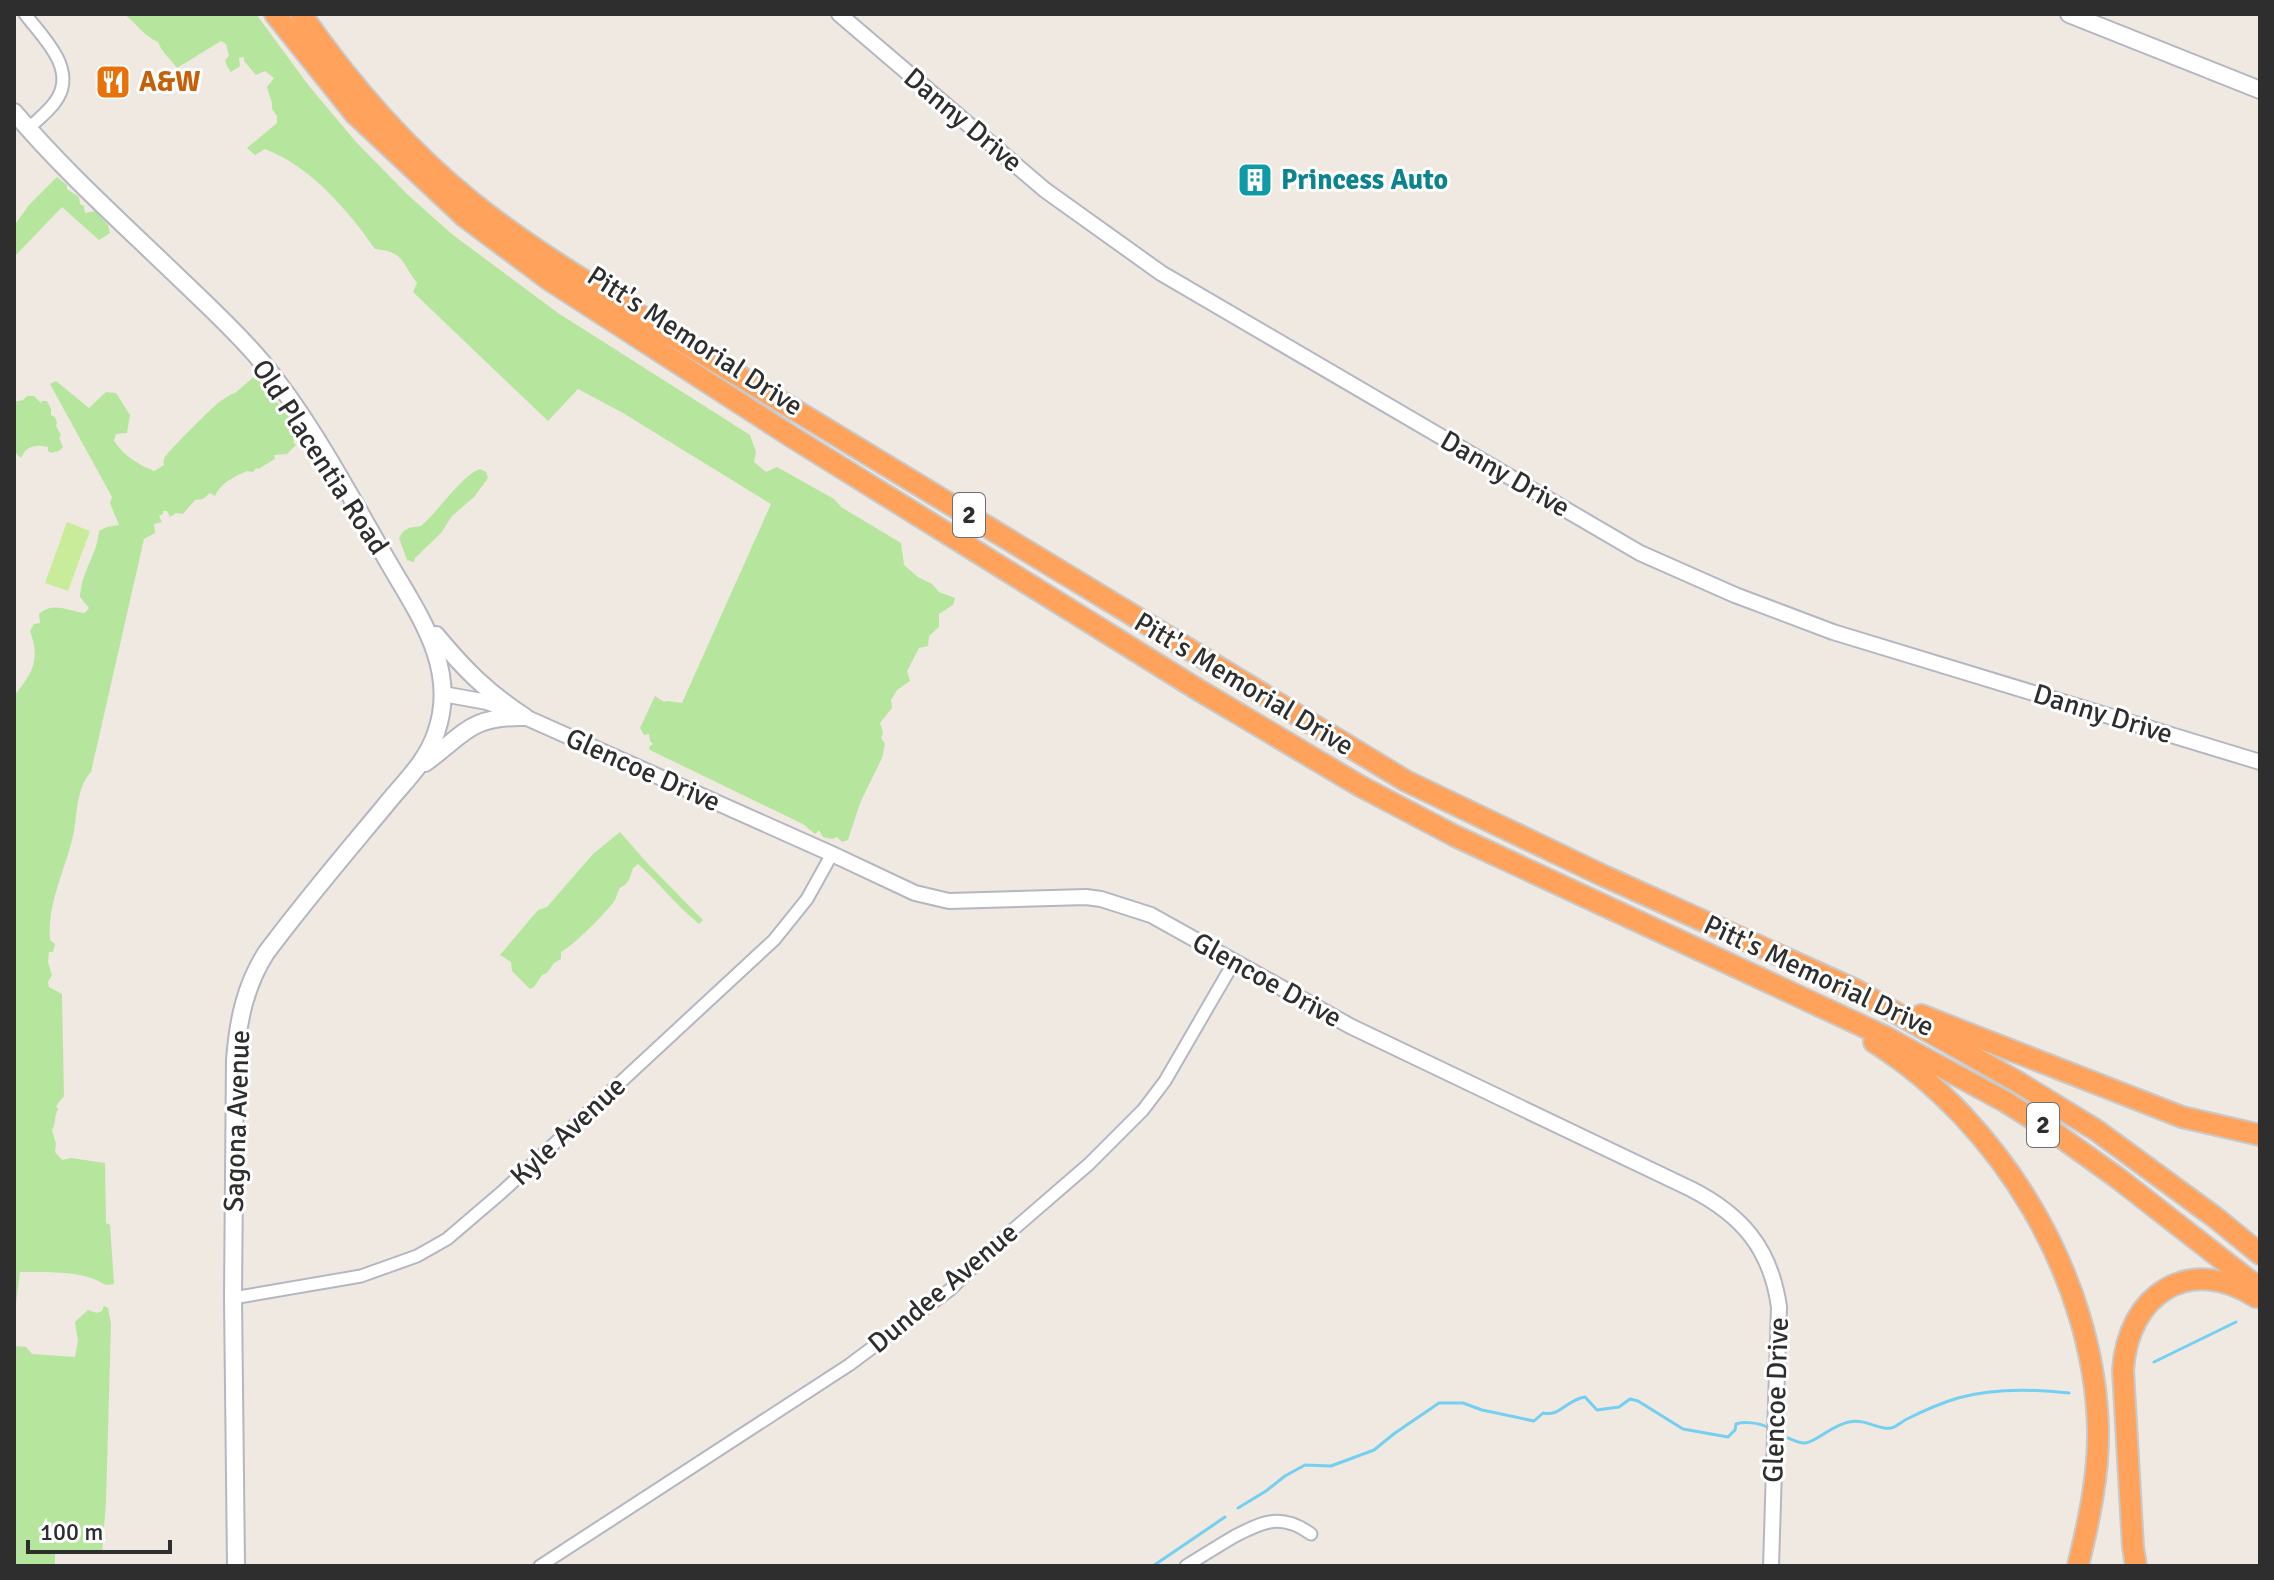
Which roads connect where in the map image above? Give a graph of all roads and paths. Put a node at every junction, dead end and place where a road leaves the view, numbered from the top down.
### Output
1 (25, 14) edge
2 (275, 14) edge
3 (301, 14) edge
4 (839, 14) edge
5 (2069, 14) edge
6 (2260, 90) edge
7 (14, 112) edge
8 (28, 129) junction
9 (422, 620) junction
10 (443, 694) junction
11 (525, 717) junction
12 (2260, 762) edge
13 (417, 768) junction
14 (832, 854) junction
15 (1234, 962) junction
16 (1854, 989) junction
17 (1803, 997) junction
18 (2260, 1135) edge
19 (2260, 1254) edge
20 (2260, 1289) edge
21 (233, 1298) junction
22 (2260, 1300) edge
23 (1311, 1534) dead end
24 (236, 1566) edge
25 (540, 1566) edge
26 (1186, 1566) edge
27 (1771, 1566) edge
28 (2078, 1566) edge
29 (2136, 1566) edge

1 - 8 street
2 - 17 highway, Pitt's Memorial Drive / 2
3 - 16 highway, Pitt's Memorial Drive / 2
4 - 12 street, Danny Drive
5 - 6 main road
7 - 8 main road, Old Placentia Road
8 - 9 main road, Old Placentia Road
9 - 10 main road, Old Placentia Road
9 - 11 main road
10 - 11 street, Glencoe Drive
10 - 13 main road, Sagona Avenue
11 - 13 main road
11 - 14 street, Glencoe Drive
13 - 21 main road, Sagona Avenue
14 - 15 street, Glencoe Drive
14 - 21 street, Kyle Avenue
15 - 25 street, Dundee Avenue
15 - 27 street, Glencoe Drive
16 - 18 highway
16 - 19 highway, Pitt's Memorial Drive / 2
17 - 20 highway, Pitt's Memorial Drive / 2
17 - 28 highway
21 - 24 main road, Sagona Avenue
22 - 29 highway
23 - 26 street

